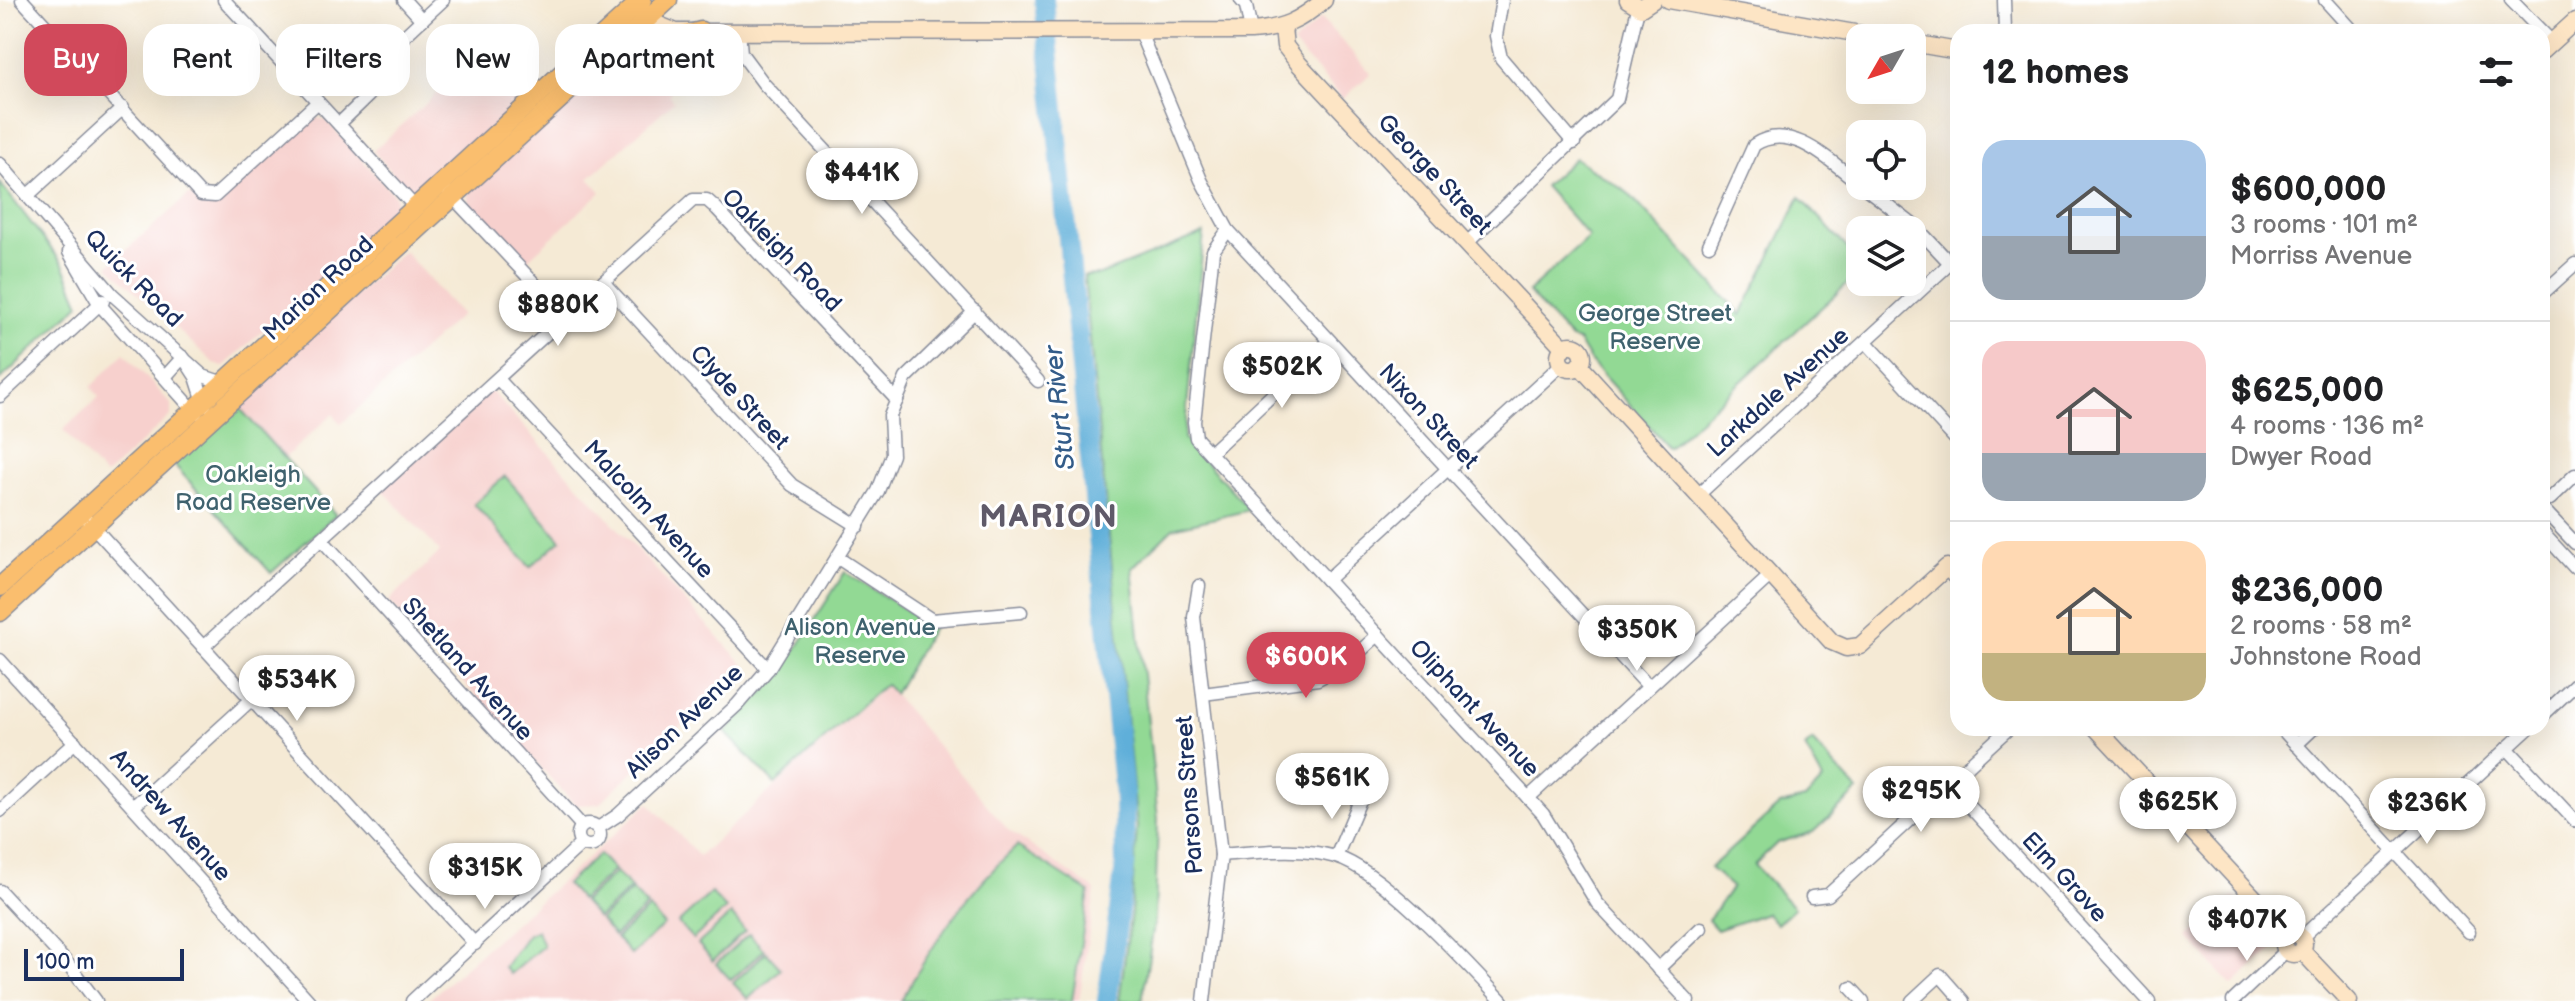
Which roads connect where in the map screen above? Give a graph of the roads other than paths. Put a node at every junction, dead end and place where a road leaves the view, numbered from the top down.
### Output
1 (22, 0) edge
2 (224, 0) edge
3 (404, 0) edge
4 (443, 0) edge
5 (1241, 0) edge
6 (1324, 0) edge
7 (1502, 0) edge
8 (1668, 0) edge
9 (2004, 0) edge
10 (2325, 0) edge
11 (2511, 0) edge
12 (1640, 3) edge
13 (650, 5) edge
14 (422, 20) junction
15 (2575, 21) edge
16 (638, 24) edge
17 (668, 24) edge
18 (2005, 24) edge
19 (2347, 24) edge
20 (2529, 24) edge
21 (1283, 28) junction
22 (1139, 30) junction
23 (743, 31) edge
24 (1251, 31) junction
25 (1846, 31) edge
26 (2550, 44) edge
27 (1926, 45) edge
28 (1950, 50) edge
29 (743, 57) edge
30 (558, 96) edge
31 (318, 102) junction
32 (123, 108) junction
33 (339, 124) junction
34 (1574, 143) junction
35 (0, 164) edge
36 (1846, 174) edge
37 (447, 190) junction
38 (27, 196) junction
39 (1881, 200) edge
40 (415, 207) junction
41 (55, 229) junction
42 (1228, 230) junction
43 (1467, 243) junction
44 (1709, 245) dead end
45 (1950, 256) edge
46 (1950, 263) edge
47 (2575, 264) edge
48 (603, 282) junction
49 (2550, 287) edge
50 (112, 294) junction
51 (100, 305) junction
52 (975, 311) junction
53 (565, 316) junction
54 (1330, 341) junction
55 (1866, 342) junction
56 (183, 357) junction
57 (1568, 359) junction
58 (165, 377) junction
59 (498, 379) junction
60 (1038, 381) dead end
61 (224, 383) junction
62 (0, 396) edge
63 (897, 400) junction
64 (202, 411) junction
65 (1950, 433) edge
66 (1210, 453) junction
67 (1448, 469) junction
68 (2575, 475) edge
69 (1698, 495) junction
70 (2550, 502) edge
71 (2550, 513) edge
72 (86, 520) junction
73 (858, 526) junction
74 (323, 541) junction
75 (2550, 541) edge
76 (2575, 543) edge
77 (838, 558) junction
78 (2575, 568) edge
79 (1950, 571) edge
80 (1771, 575) junction
81 (1327, 580) junction
82 (1199, 586) dead end
83 (3, 598) edge
84 (1021, 612) dead end
85 (1378, 635) junction
86 (203, 647) junction
87 (0, 660) edge
88 (768, 669) junction
89 (2575, 685) edge
90 (1649, 687) junction
91 (1203, 694) junction
92 (251, 700) junction
93 (2550, 708) edge
94 (2000, 736) edge
95 (2103, 736) edge
96 (2289, 736) edge
97 (2306, 736) edge
98 (2520, 736) edge
99 (75, 742) junction
100 (2296, 745) junction
101 (2507, 748) junction
102 (1949, 784) junction
103 (1361, 798) dead end
104 (1528, 798) junction
105 (134, 806) junction
106 (0, 811) edge
107 (2575, 821) edge
108 (582, 826) junction
109 (598, 828) junction
110 (581, 844) junction
111 (2395, 851) junction
112 (1221, 855) junction
113 (1336, 857) junction
114 (0, 891) edge
115 (1812, 897) dead end
116 (1701, 928) dead end
117 (2469, 932) dead end
118 (475, 944) junction
119 (2295, 944) junction
120 (1658, 969) junction
121 (1851, 988) dead end
122 (1498, 996) edge
123 (96, 1001) edge
124 (309, 1001) edge
125 (412, 1001) edge
126 (1204, 1001) edge
127 (1482, 1001) edge
128 (1688, 1001) edge
129 (1863, 1001) edge
130 (1912, 1001) edge
131 (1963, 1001) edge
132 (2149, 1001) edge
133 (2233, 1001) edge
134 (2349, 1001) edge

1 - 32 street
2 - 31 street
3 - 14 street
4 - 14 street
5 - 24 street
6 - 21 street
7 - 34 street
8 - 25 street
9 - 18 street
10 - 19 street
11 - 20 street
12 - 34 street
13 - 16 main road, Marion Road
13 - 17 street
13 - 37 main road, Marion Road
14 - 33 street
15 - 26 street
21 - 24 street
21 - 43 street, George Street
22 - 23 street
22 - 24 street
22 - 42 street, Nixon Street
27 - 28 street
29 - 52 street
30 - 37 main road, Marion Road
31 - 32 street
31 - 33 street
32 - 38 street
33 - 40 street
34 - 43 street
35 - 38 street, Quick Road
36 - 44 street
37 - 40 main road, Marion Road
37 - 53 street
37 - 64 main road, Marion Road
38 - 41 street, Quick Road
39 - 45 street
40 - 61 main road, Marion Road
41 - 50 street, Quick Road
41 - 51 street, Quick Road
42 - 54 street, Nixon Street
42 - 66 street, Oliphant Avenue
43 - 57 street, George Street
46 - 55 street, Larkdale Avenue
47 - 49 street
48 - 53 street, Oakleigh Road
48 - 63 street, Oakleigh Road
48 - 73 street, Clyde Street
50 - 51 street
50 - 56 street, Quick Road
51 - 58 street, Quick Road
51 - 62 street
52 - 60 street
52 - 63 street, Alison Avenue
53 - 59 street, Oakleigh Road
54 - 66 street
54 - 67 street, Nixon Street
55 - 65 street
55 - 69 street, Larkdale Avenue
56 - 58 street, Quick Road
56 - 61 street, Quick Road
56 - 64 street, Quick Road
57 - 67 street
57 - 69 street, George Street
58 - 64 street, Quick Road
59 - 74 street, Oakleigh Road
59 - 88 street, Malcolm Avenue
61 - 64 main road, Marion Road
63 - 73 street, Alison Avenue
64 - 72 main road, Marion Road
66 - 81 street, Oliphant Avenue
67 - 81 street
67 - 90 street, Nixon Street
68 - 70 street
69 - 80 street, George Street
71 - 76 street
72 - 83 main road, Marion Road
72 - 86 street
73 - 77 street, Alison Avenue
74 - 86 street, Oakleigh Road
74 - 108 street, Shetland Avenue
75 - 78 street
77 - 84 street
77 - 88 street, Alison Avenue
79 - 80 street, George Street
80 - 90 street
81 - 85 street, Oliphant Avenue
82 - 91 street, Parsons Street
85 - 91 street
85 - 104 street, Oliphant Avenue
86 - 92 street
87 - 99 street, Andrew Avenue
88 - 109 street, Alison Avenue
89 - 93 street
90 - 104 street
91 - 112 street, Parsons Street
92 - 105 street
92 - 118 street
94 - 102 street
95 - 119 street
96 - 100 street
97 - 100 street
98 - 101 street
99 - 105 street, Andrew Avenue
99 - 106 street
100 - 111 street
101 - 107 street
101 - 111 street
102 - 115 street
102 - 132 street, Elm Grove
103 - 113 street
104 - 120 street, Oliphant Avenue
105 - 124 street, Andrew Avenue
108 - 109 street
108 - 110 street
109 - 110 street
110 - 118 street
111 - 117 street
111 - 119 street
112 - 113 street
112 - 126 street, Parsons Street
113 - 122 street
114 - 123 street
116 - 120 street
118 - 125 street
119 - 133 street
119 - 134 street
120 - 128 street, Oliphant Avenue
121 - 129 street
122 - 127 street
130 - 131 street

